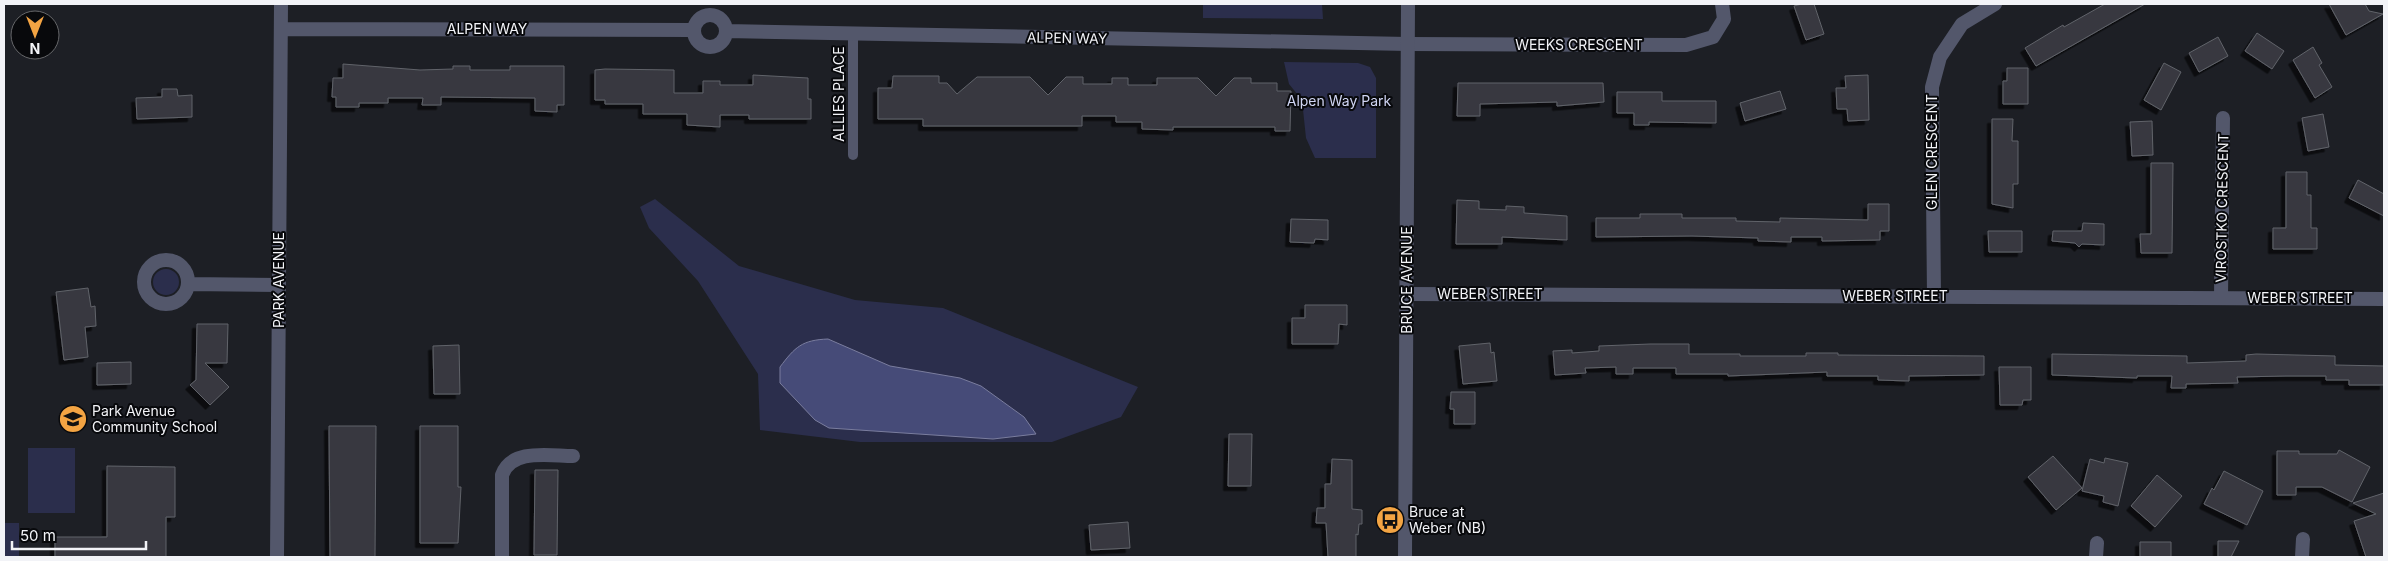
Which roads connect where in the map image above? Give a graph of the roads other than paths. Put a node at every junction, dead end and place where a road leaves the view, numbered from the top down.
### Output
1 (281, 4) edge
2 (1408, 4) edge
3 (1722, 4) edge
4 (1995, 4) edge
5 (709, 9) edge
6 (281, 29) junction
7 (694, 30) junction
8 (726, 31) junction
9 (853, 33) junction
10 (1408, 44) junction
11 (2223, 118) dead end
12 (853, 155) dead end
13 (188, 284) dead end
14 (279, 285) junction
15 (1407, 294) junction
16 (1934, 297) junction
17 (2221, 298) junction
18 (2384, 299) edge
19 (573, 456) dead end
20 (2302, 539) dead end
21 (277, 557) edge
22 (502, 557) edge
23 (1405, 557) edge
24 (2302, 557) edge

1 - 6 street, PARK AVENUE
2 - 10 street, BRUCE AVENUE
3 - 10 street, WEEKS CRESCENT
4 - 16 street, GLEN CRESCENT
5 - 7 street
5 - 8 street
6 - 7 street, ALPEN WAY
6 - 14 street, PARK AVENUE
7 - 8 street
8 - 9 street, ALPEN WAY
9 - 10 street, ALPEN WAY
9 - 12 lane, ALLIES PLACE
10 - 15 street, BRUCE AVENUE
11 - 17 street, VIROSTKO CRESCENT
13 - 14 street
14 - 21 street, PARK AVENUE
15 - 16 street, WEBER STREET
15 - 23 street, BRUCE AVENUE
16 - 17 street, WEBER STREET
17 - 18 street, WEBER STREET
19 - 22 street
20 - 24 street

